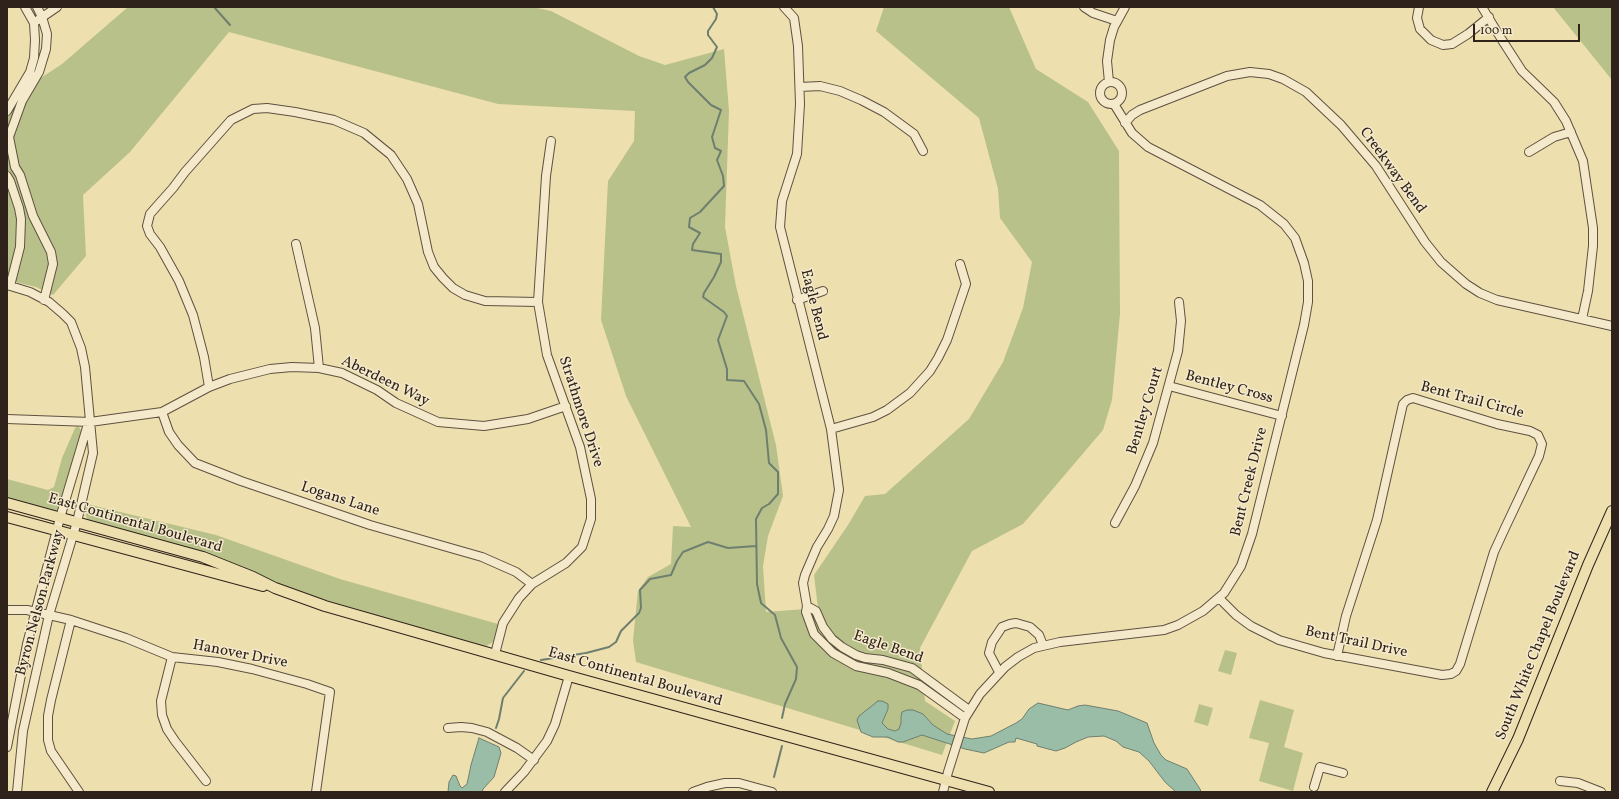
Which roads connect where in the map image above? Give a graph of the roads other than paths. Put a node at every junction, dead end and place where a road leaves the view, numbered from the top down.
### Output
1 (25, 7) edge
2 (37, 7) edge
3 (56, 7) edge
4 (784, 7) edge
5 (1084, 7) edge
6 (1125, 7) edge
7 (1419, 7) edge
8 (1482, 7) edge
9 (42, 17) junction
10 (1489, 17) junction
11 (1117, 21) junction
12 (34, 23) junction
13 (1109, 82) junction
14 (800, 87) junction
15 (1114, 104) junction
16 (7, 111) edge
17 (1125, 123) junction
18 (1571, 132) junction
19 (550, 141) dead end
20 (923, 151) dead end
21 (1529, 152) dead end
22 (7, 176) edge
23 (296, 244) dead end
24 (960, 264) dead end
25 (9, 286) edge
26 (822, 291) dead end
27 (44, 300) junction
28 (797, 300) junction
29 (538, 302) junction
30 (1179, 302) dead end
31 (1582, 318) junction
32 (1612, 326) edge
33 (318, 368) junction
34 (1169, 386) junction
35 (209, 387) junction
36 (566, 406) junction
37 (162, 412) junction
38 (1282, 416) junction
39 (7, 419) edge
40 (90, 422) junction
41 (831, 429) junction
42 (7, 503) edge
43 (1612, 511) edge
44 (7, 517) edge
45 (60, 518) junction
46 (77, 522) junction
47 (1115, 523) dead end
48 (56, 531) junction
49 (73, 536) junction
50 (532, 584) junction
51 (275, 588) junction
52 (1218, 598) junction
53 (807, 606) junction
54 (7, 610) edge
55 (36, 612) junction
56 (49, 615) junction
57 (71, 620) junction
58 (1043, 645) junction
59 (495, 654) junction
60 (1337, 656) junction
61 (172, 657) junction
62 (999, 672) junction
63 (1453, 673) joint
64 (569, 676) junction
65 (967, 714) junction
66 (448, 728) dead end
67 (7, 747) edge
68 (534, 760) junction
69 (1343, 773) dead end
70 (206, 781) dead end
71 (946, 781) junction
72 (1560, 781) dead end
73 (1314, 787) dead end
74 (17, 792) edge
75 (79, 792) edge
76 (316, 792) edge
77 (505, 792) edge
78 (693, 792) edge
79 (772, 792) edge
80 (943, 792) edge
81 (989, 792) edge
82 (1492, 792) edge
83 (1601, 792) edge

1 - 12 street
2 - 9 street
3 - 9 street
4 - 14 street, Eagle Bend
5 - 11 street
6 - 11 street
7 - 10 street
8 - 10 street
9 - 12 street
9 - 27 street
10 - 18 street
11 - 13 street
12 - 16 street
13 - 15 street
13 - 15 street
14 - 20 street
14 - 28 street, Eagle Bend
15 - 17 street, Bent Creek Drive
17 - 31 street, Creekway Bend
17 - 38 street, Bent Creek Drive
18 - 21 street
18 - 31 street
19 - 29 street, Strathmore Drive
22 - 25 street
23 - 33 street
24 - 41 street
25 - 27 street, Byron Nelson Parkway
26 - 28 street
27 - 40 street, Byron Nelson Parkway
28 - 41 street, Eagle Bend
29 - 35 street
29 - 36 street, Strathmore Drive
30 - 34 street, Bentley Court
31 - 32 street, Creekway Bend
33 - 35 street, Aberdeen Way
33 - 36 street, Aberdeen Way
34 - 38 street, Bentley Cross
34 - 47 street, Bentley Court
35 - 37 street, Aberdeen Way
36 - 50 street, Strathmore Drive
37 - 40 street, Aberdeen Way
37 - 50 street, Logans Lane
38 - 52 street, Bent Creek Drive
39 - 40 street, Aberdeen Way
40 - 45 street, Byron Nelson Parkway
40 - 46 street, Byron Nelson Parkway
41 - 53 street, Eagle Bend
42 - 45 main road, East Continental Boulevard
43 - 82 main road, South White Chapel Boulevard
44 - 48 main road, East Continental Boulevard
45 - 46 main road, East Continental Boulevard
45 - 48 street, Byron Nelson Parkway
46 - 49 street, Byron Nelson Parkway
46 - 51 main road, East Continental Boulevard
48 - 49 main road, East Continental Boulevard
48 - 55 street, Byron Nelson Parkway
49 - 51 main road, East Continental Boulevard
49 - 56 street, Byron Nelson Parkway
50 - 59 street, Strathmore Drive
51 - 59 main road, East Continental Boulevard
52 - 58 street, Bent Creek Drive
52 - 60 street, Bent Trail Drive
53 - 65 street, Eagle Bend
53 - 65 street, Eagle Bend
54 - 55 street, Hanover Drive
55 - 56 street, Hanover Drive
55 - 67 street, Byron Nelson Parkway
56 - 57 street, Hanover Drive
56 - 74 street, Byron Nelson Parkway
57 - 61 street, Hanover Drive
57 - 75 street
58 - 62 street, Bent Creek Drive
58 - 62 street
59 - 64 main road, East Continental Boulevard
60 - 63 street, Bent Trail Drive
60 - 63 street, Bent Trail Circle
61 - 70 street
61 - 76 street, Hanover Drive
62 - 65 street, Bent Creek Drive
64 - 68 street
64 - 71 main road, East Continental Boulevard
65 - 71 street, Bent Creek Drive
66 - 68 street
68 - 77 street
69 - 73 street
71 - 80 street, Bent Creek Drive
71 - 81 main road, East Continental Boulevard
72 - 83 street
78 - 79 street

